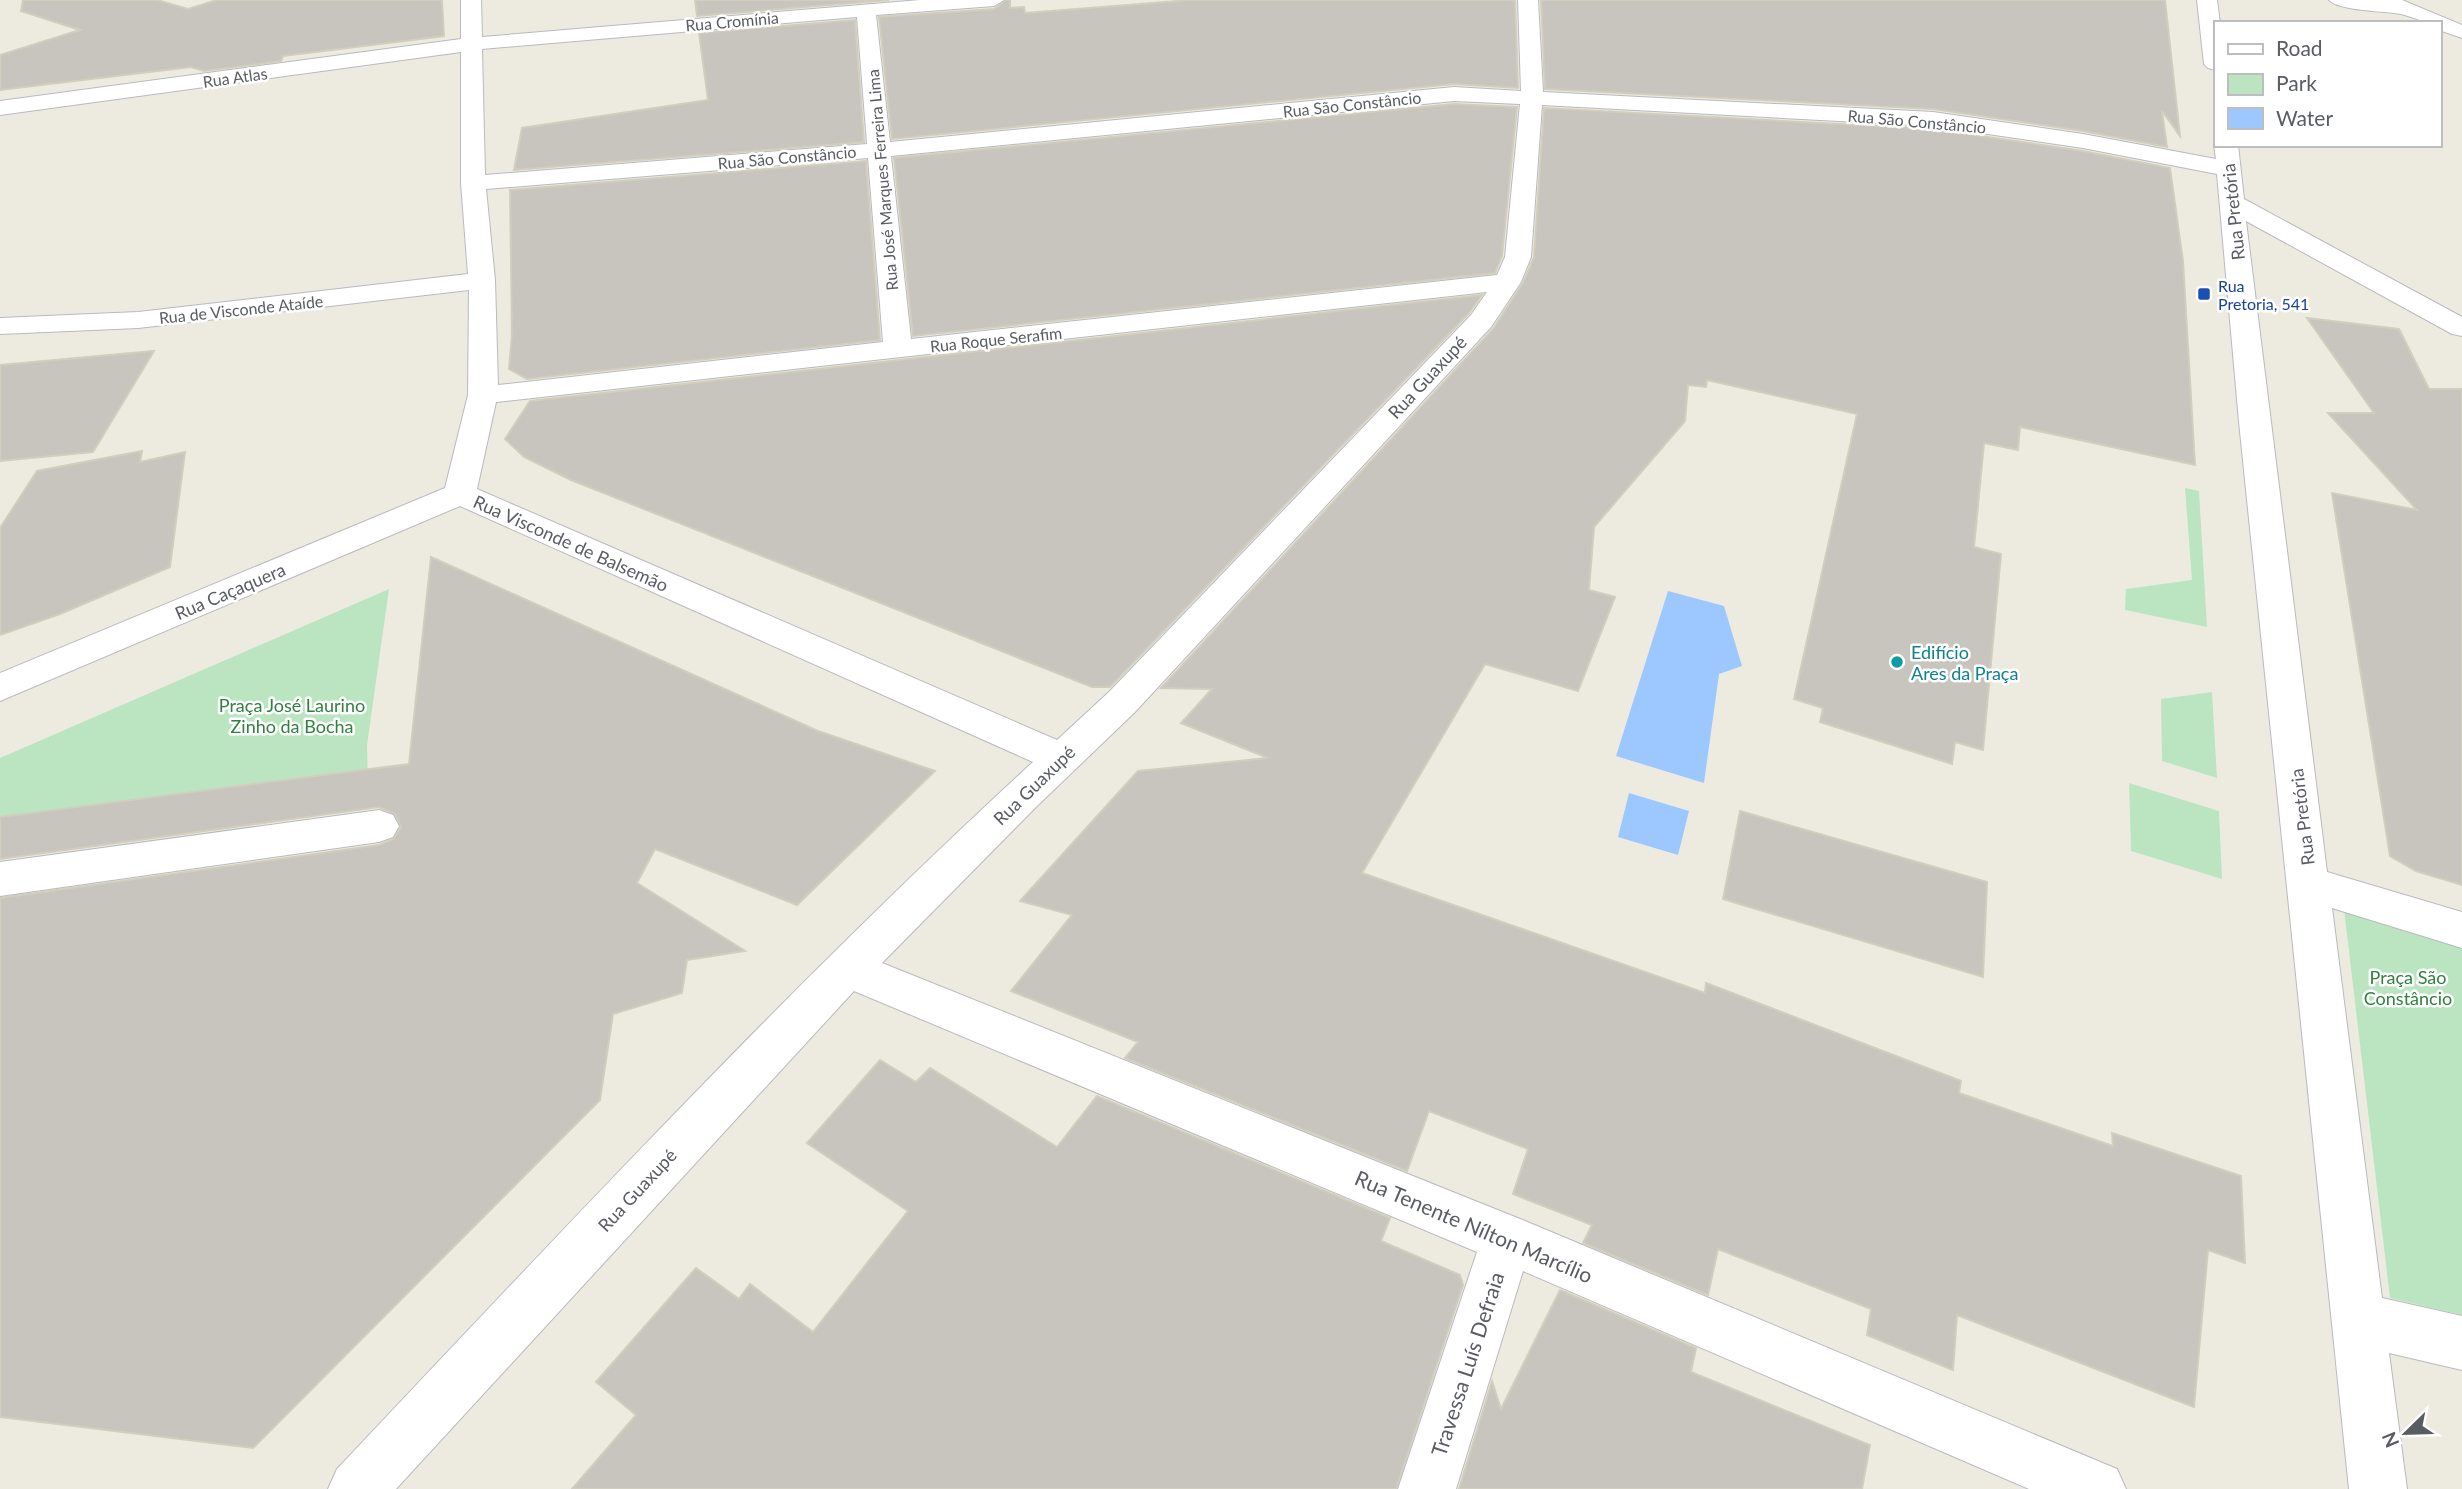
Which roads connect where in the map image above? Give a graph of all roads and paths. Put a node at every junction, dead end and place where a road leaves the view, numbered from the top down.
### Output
1 (471, 0) edge
2 (994, 0) edge
3 (1528, 0) edge
4 (2207, 0) edge
5 (2339, 0) edge
6 (2385, 0) edge
7 (2405, 9) junction
8 (866, 10) junction
9 (2435, 21) edge
10 (2441, 24) edge
11 (2462, 32) edge
12 (470, 44) junction
13 (2214, 56) edge
14 (1532, 98) junction
15 (0, 108) edge
16 (879, 150) junction
17 (2229, 172) edge
18 (473, 183) junction
19 (482, 280) junction
20 (1508, 282) junction
21 (0, 326) edge
22 (2462, 328) edge
23 (898, 350) junction
24 (483, 395) junction
25 (460, 494) junction
26 (0, 688) edge
27 (1060, 758) junction
28 (379, 826) dead end
29 (0, 879) edge
30 (2310, 884) junction
31 (2462, 930) edge
32 (848, 969) junction
33 (1507, 1239) junction
34 (2360, 1320) junction
35 (2462, 1343) edge
36 (357, 1489) edge
37 (1427, 1489) edge
38 (2097, 1489) edge
39 (2378, 1489) edge

1 - 12 street, Rua Visconde de Balsemão
2 - 8 street, Rua Cromínia
3 - 14 street, Rua Guaxupé
4 - 13 street
5 - 7 street
6 - 7 street
7 - 9 street
8 - 12 street, Rua Cromínia
8 - 16 street, Rua José Marques Ferreira Lima
10 - 11 street
12 - 15 street, Rua Atlas
12 - 18 street, Rua Visconde de Balsemão
14 - 16 street, Rua São Constâncio
14 - 17 street, Rua São Constâncio
14 - 20 street, Rua Guaxupé
16 - 18 street, Rua São Constâncio
16 - 23 street, Rua José Marques Ferreira Lima
17 - 22 street, Rua São Constâncio
17 - 30 street, Rua Pretória
18 - 19 street, Rua Visconde de Balsemão
19 - 21 street, Rua de Visconde Ataíde
19 - 24 street, Rua Visconde de Balsemão
20 - 23 street, Rua Roque Serafim
20 - 27 street, Rua Guaxupé
23 - 24 street, Rua Roque Serafim
24 - 25 street, Rua Visconde de Balsemão
25 - 26 street, Rua Caçaquera
25 - 27 street, Rua Visconde de Balsemão
27 - 32 street, Rua Guaxupé
28 - 29 street
30 - 31 street
30 - 34 street, Rua Pretória
32 - 33 street, Rua Tenente Nílton Marcílio
32 - 36 street, Rua Guaxupé
33 - 37 street, Travessa Luís Defraia
33 - 38 street, Rua Tenente Nílton Marcílio
34 - 35 street
34 - 39 street, Rua Pretória

